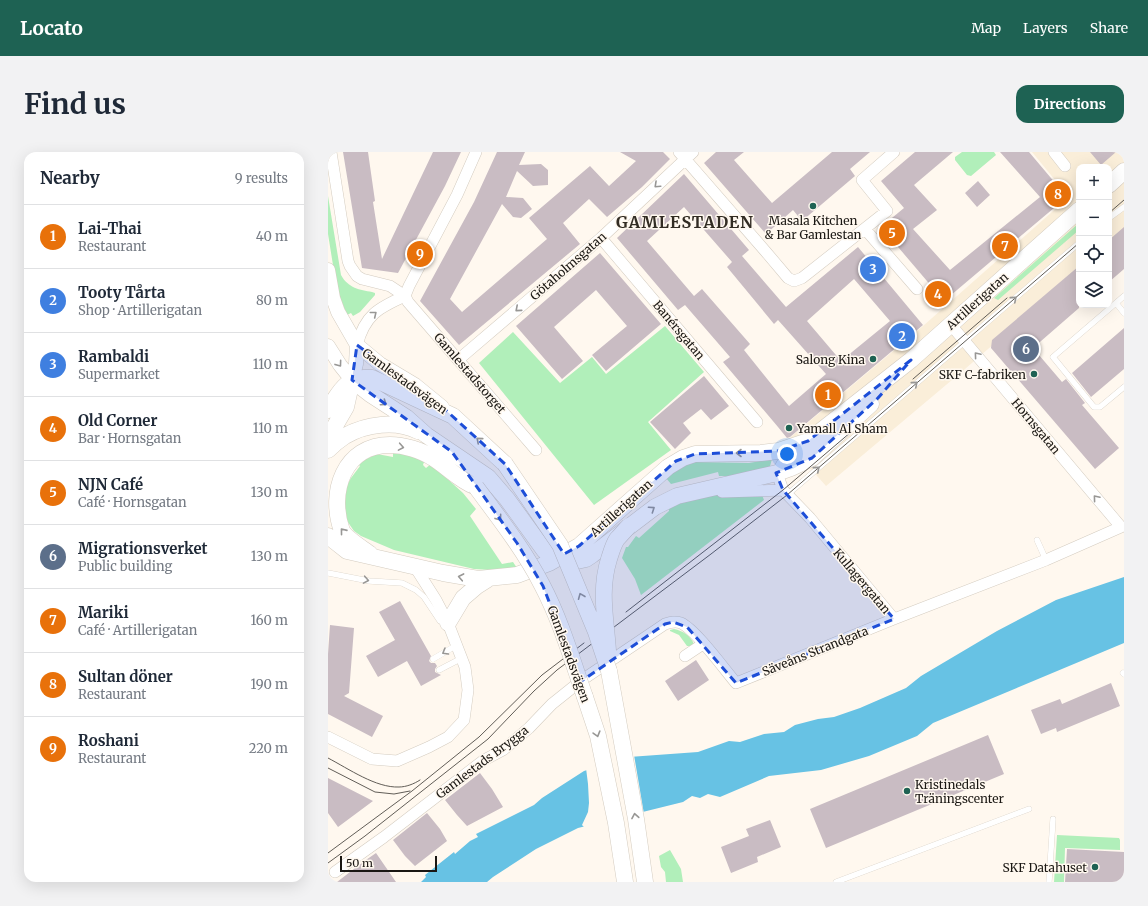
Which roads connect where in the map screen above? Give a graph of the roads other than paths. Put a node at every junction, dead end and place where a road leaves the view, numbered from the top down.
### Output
1 (331, 152) edge
2 (476, 152) edge
3 (894, 152) edge
4 (1054, 152) edge
5 (686, 154) edge
6 (1065, 166) dead end
7 (1124, 171) edge
8 (1112, 182) edge
9 (1124, 207) edge
10 (1076, 213) edge
11 (1112, 216) edge
12 (865, 229) junction
13 (601, 238) junction
14 (1076, 246) edge
15 (328, 270) edge
16 (916, 289) dead end
17 (405, 296) junction
18 (1124, 296) edge
19 (1116, 303) junction
20 (1124, 313) edge
21 (951, 324) junction
22 (965, 342) junction
23 (356, 345) junction
24 (328, 346) edge
25 (458, 360) junction
26 (911, 360) junction
27 (352, 380) junction
28 (1124, 387) edge
29 (859, 401) junction
30 (328, 410) edge
31 (453, 416) junction
32 (757, 422) dead end
33 (426, 435) junction
34 (328, 438) edge
35 (328, 450) edge
36 (536, 450) dead end
37 (452, 452) junction
38 (778, 473) junction
39 (476, 487) junction
40 (785, 492) junction
41 (677, 496) junction
42 (629, 526) junction
43 (1122, 528) edge
44 (328, 536) edge
45 (1037, 540) dead end
46 (328, 547) edge
47 (373, 556) junction
48 (1046, 560) junction
49 (568, 563) junction
50 (416, 567) junction
51 (328, 573) edge
52 (488, 579) junction
53 (894, 619) junction
54 (448, 623) junction
55 (703, 644) junction
56 (457, 645) junction
57 (685, 656) dead end
58 (462, 658) junction
59 (433, 659) dead end
60 (438, 670) dead end
61 (609, 671) junction
62 (736, 683) joint
63 (328, 736) edge
64 (1029, 809) dead end
65 (1053, 819) dead end
66 (335, 872) dead end
67 (625, 882) edge
68 (645, 882) edge
69 (836, 882) edge
70 (1049, 882) edge

1 - 17 street
2 - 17 street
3 - 12 street
4 - 6 street
5 - 12 street
5 -> 13 street, Götaholmsgatan
7 - 8 main road
9 - 11 lane
10 - 21 main road, Artillerigatan
12 - 16 street
13 -> 25 street, Götaholmsgatan
13 - 32 street, Banérsgatan
22 -> 14 lane
15 - 23 street, Gamlestadsvägen
23 -> 17 street
17 - 25 street, Gamlestadstorget
18 - 19 lane
19 - 20 lane
19 - 28 lane
21 - 22 street, Hornsgatan
21 - 26 main road, Artillerigatan
40 -> 22 lane
43 -> 22 street, Hornsgatan
23 - 27 street, Gamlestadsvägen
23 - 31 street, Gamlestadsvägen
24 -> 27 street, Gamlestadsvägen
25 - 36 street, Gamlestadstorget
26 - 29 main road, Artillerigatan
26 - 38 main road, Artillerigatan
27 - 30 main road
27 - 31 main road, Gamlestadsvägen
27 -> 33 main road, Gamlestadsvägen
27 - 34 main road
29 - 38 street, Artillerigatan
29 -> 52 main road, Artillerigatan
49 -> 31 main road, Gamlestadsvägen, bridge
33 - 35 main road
33 - 37 main road, Gamlestadsvägen
37 - 39 main road, Gamlestadsvägen
37 - 49 main road, Gamlestadsvägen
38 - 40 street
38 - 41 main road, Artillerigatan
47 -> 39 main road, Artillerigatan
39 -> 67 main road, Gamlestadsvägen, bridge
40 - 41 street
40 - 53 street, Kullagergatan
42 -> 41 main road, Artillerigatan
42 - 49 main road, Artillerigatan, bridge
42 - 61 main road, Artillerigatan, bridge
43 - 48 street, Kullagergatan
44 - 47 main road, Artillerigatan
45 - 48 lane
46 - 47 main road, Artillerigatan
47 - 50 main road, Artillerigatan
48 - 53 street, Kullagergatan
61 -> 49 main road, Gamlestadsvägen, bridge
52 -> 50 main road, Artillerigatan
50 - 54 street
51 -> 54 lane
52 - 54 main road
53 - 62 street, Säveåns Strandgata
54 - 56 street
55 - 57 street
55 - 62 street, Gamlestads Brygga
55 - 66 street, Gamlestads Brygga
56 - 58 street
56 -> 59 lane
58 - 60 lane
58 - 63 street
68 -> 61 main road, Gamlestadsvägen
64 - 69 lane
65 - 70 lane

